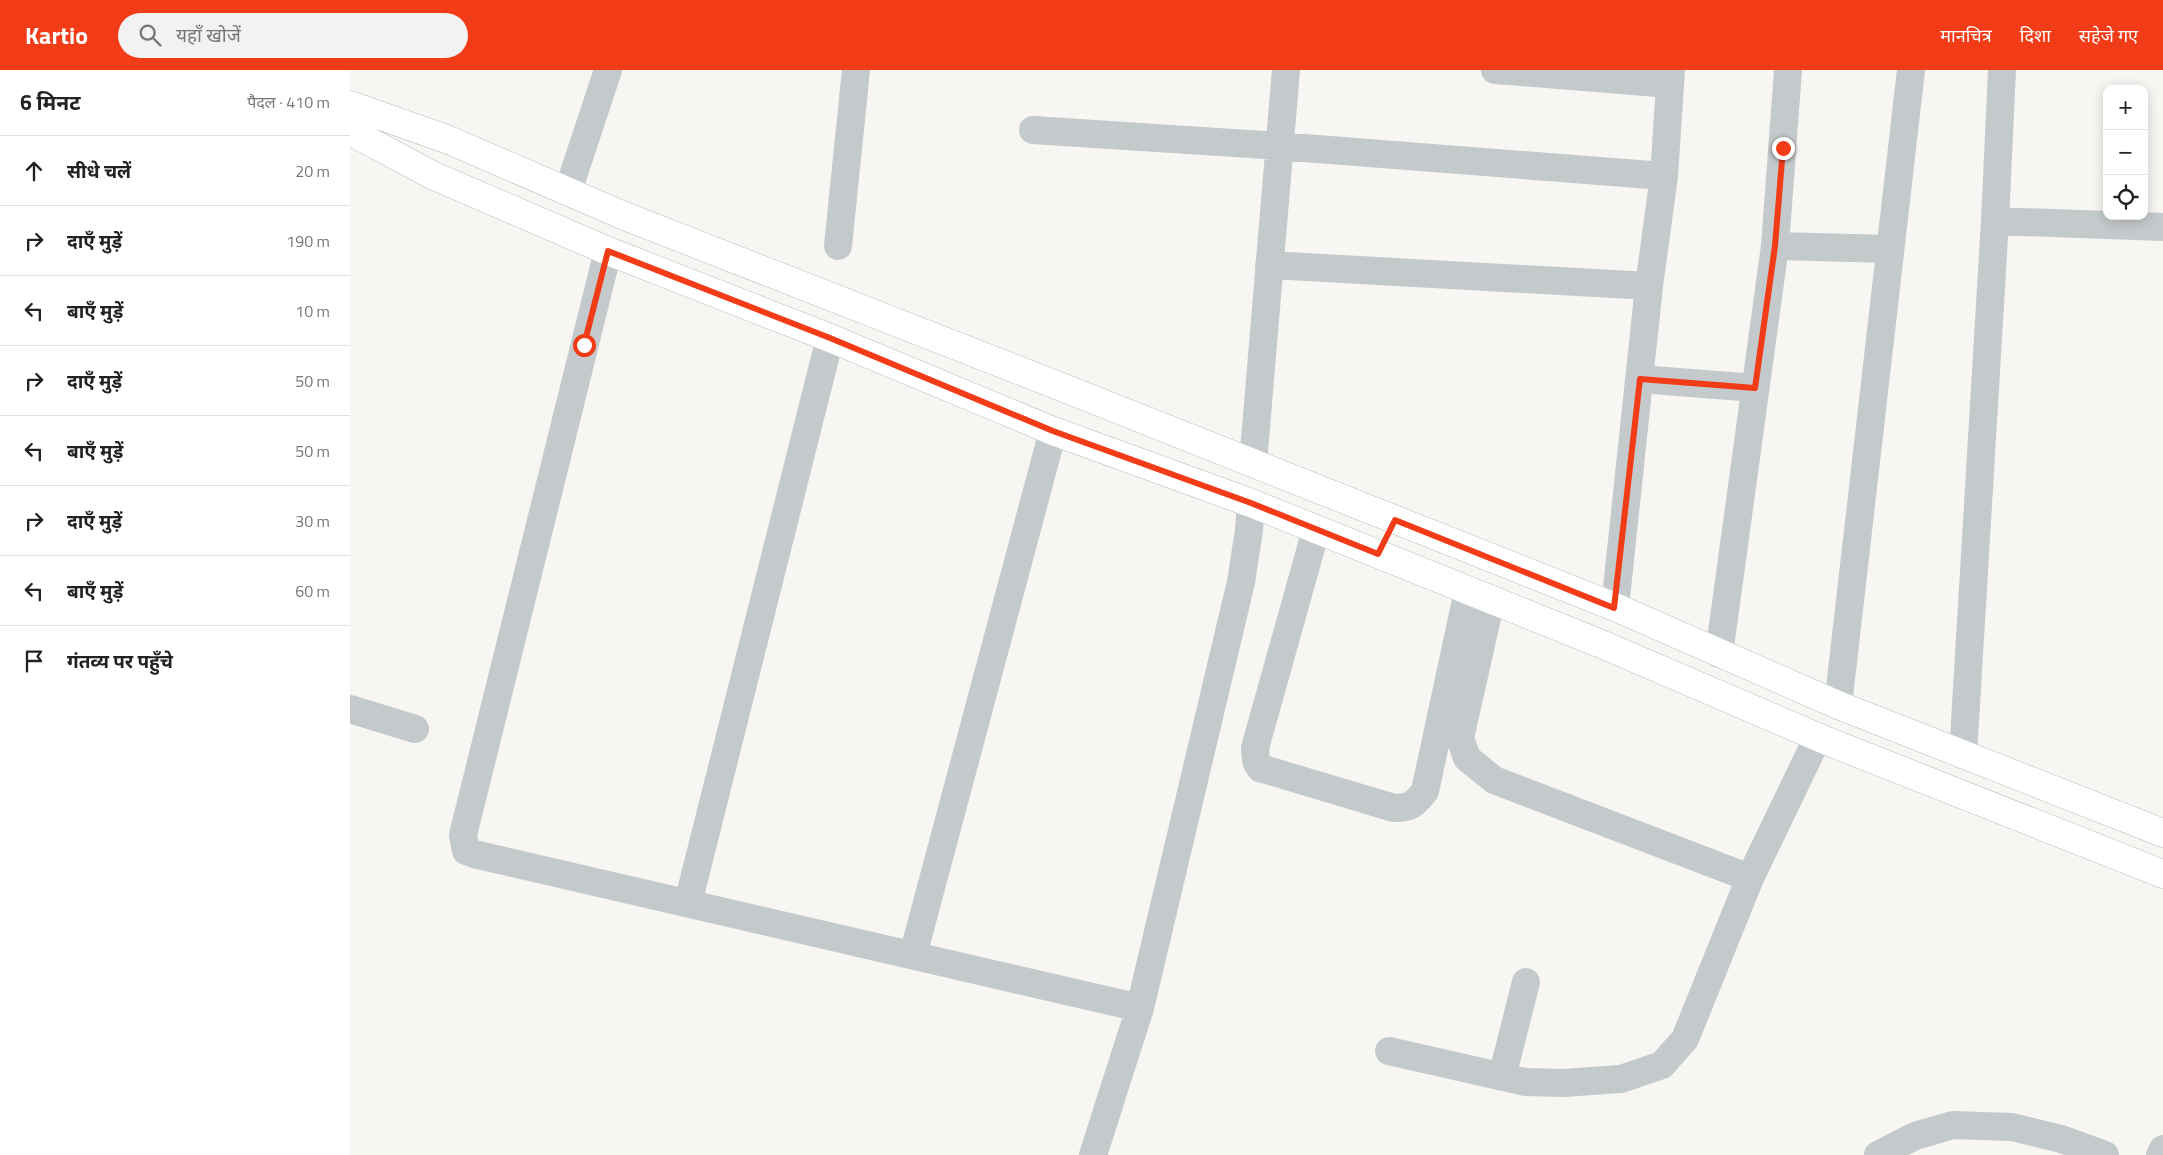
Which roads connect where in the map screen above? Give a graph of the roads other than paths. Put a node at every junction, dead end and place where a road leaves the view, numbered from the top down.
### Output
1 (608, 70) edge
2 (856, 70) edge
3 (1286, 70) edge
4 (1495, 70) edge
5 (1788, 70) edge
6 (1911, 70) edge
7 (2002, 70) edge
8 (1671, 77) edge
9 (350, 105) edge
10 (1033, 130) dead end
11 (350, 131) edge
12 (1279, 146) junction
13 (1664, 176) junction
14 (568, 191) junction
15 (1995, 220) junction
16 (2163, 226) edge
17 (838, 246) dead end
18 (1775, 246) junction
19 (1889, 249) junction
20 (608, 251) junction
21 (1269, 265) junction
22 (1649, 286) junction
23 (830, 338) junction
24 (1640, 379) junction
25 (1755, 388) junction
26 (1053, 431) junction
27 (1253, 463) junction
28 (1251, 503) junction
29 (1395, 520) junction
30 (1316, 530) junction
31 (1378, 554) junction
32 (1480, 595) junction
33 (1614, 608) junction
34 (1719, 654) junction
35 (1838, 705) junction
36 (350, 710) edge
37 (415, 729) dead end
38 (1818, 737) junction
39 (1963, 755) junction
40 (2163, 833) edge
41 (2163, 874) edge
42 (1750, 878) junction
43 (688, 903) junction
44 (913, 955) junction
45 (1526, 982) dead end
46 (1140, 1008) junction
47 (1388, 1052) dead end
48 (1502, 1078) junction
49 (2163, 1149) edge
50 (1093, 1155) edge
51 (1878, 1155) edge
52 (2105, 1155) edge
53 (2160, 1155) edge

1 - 14 street
2 - 17 street
3 - 12 street
4 - 8 street
5 - 18 street
6 - 19 street
7 - 15 street
8 - 13 street
9 - 14 main road
10 - 12 street
11 - 20 main road
12 - 13 street
12 - 21 street
13 - 22 street
14 - 27 main road
15 - 16 street
15 - 39 street
18 - 19 street
18 - 25 street
19 - 35 street
20 - 23 main road
20 - 43 street
21 - 22 street
21 - 27 street
22 - 24 street
23 - 26 main road
23 - 43 street
24 - 25 street
24 - 33 street
25 - 34 street
26 - 28 main road
26 - 44 street
27 - 29 main road
28 - 30 main road
28 - 46 street
29 - 31 main road
29 - 33 main road
30 - 31 main road
30 - 32 street
31 - 32 main road
32 - 38 main road
32 - 42 street
33 - 34 main road
34 - 35 main road
35 - 39 main road
36 - 37 street
38 - 41 main road
38 - 42 street
39 - 40 main road
42 - 48 street
43 - 44 street
44 - 46 street
45 - 48 street
46 - 50 street
47 - 48 street
49 - 53 street
51 - 52 street

